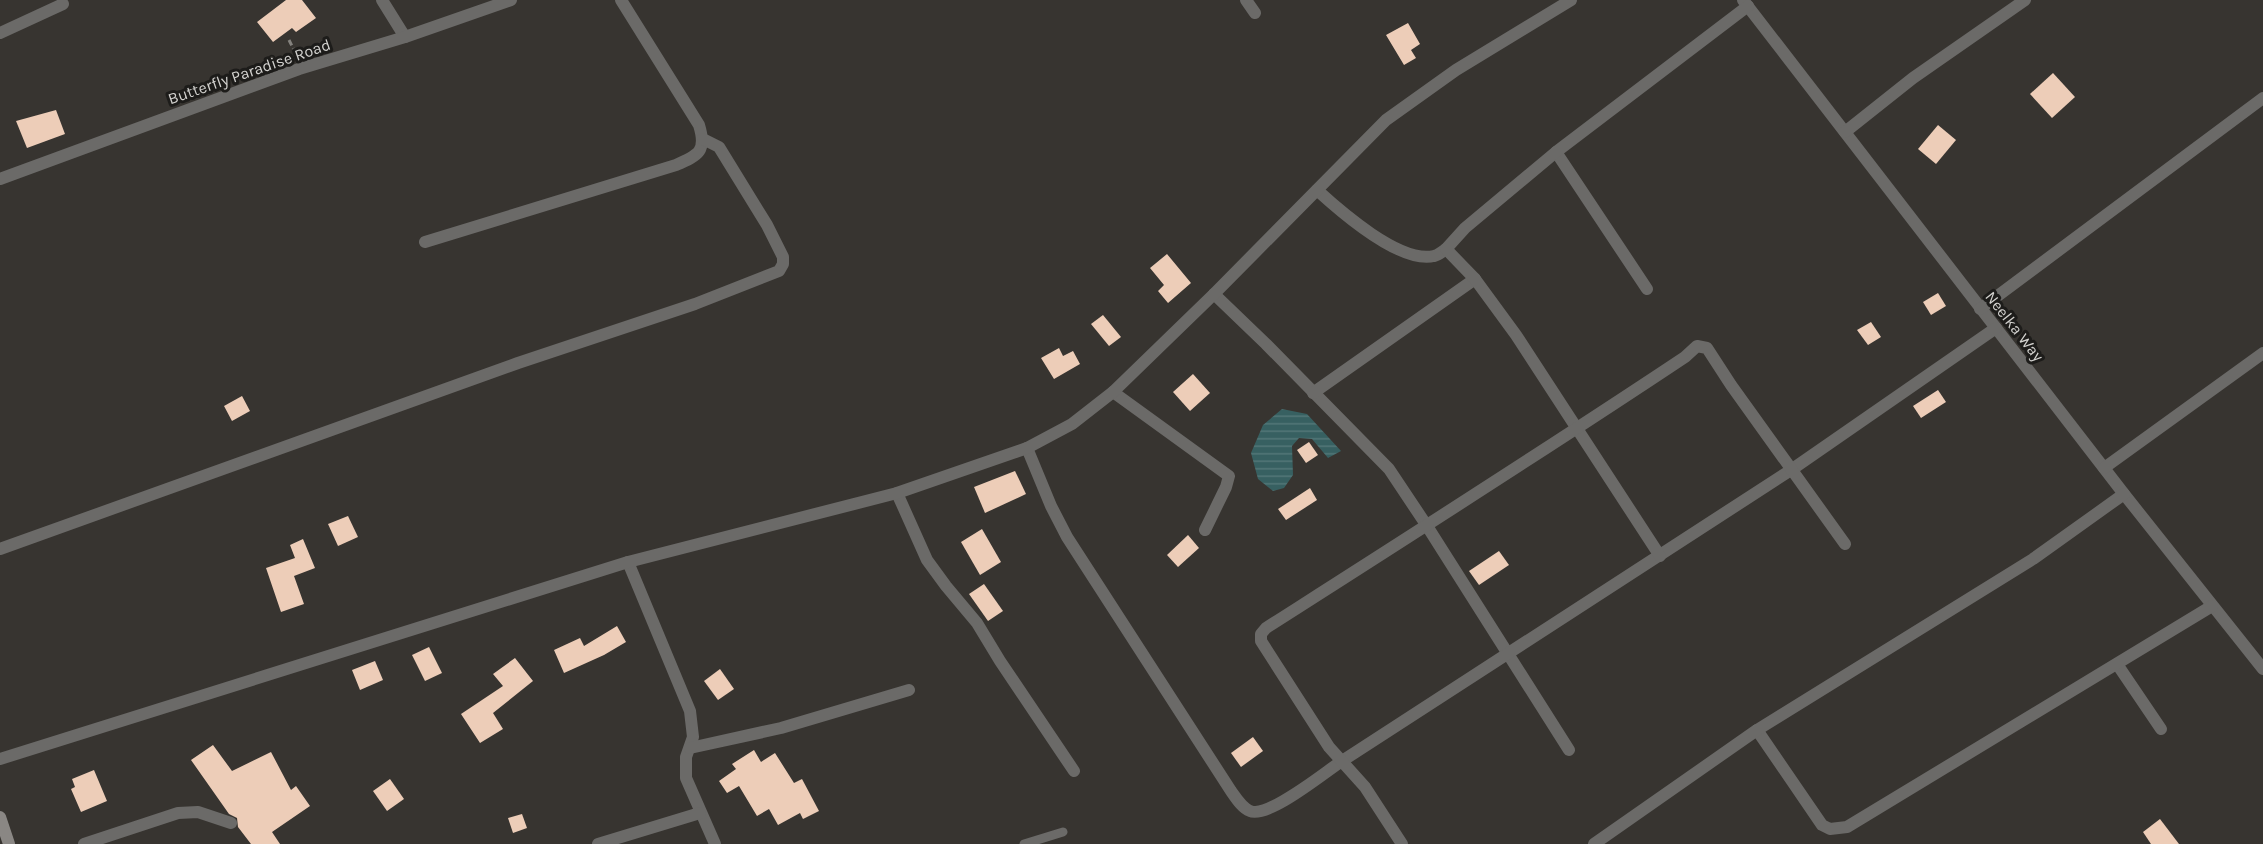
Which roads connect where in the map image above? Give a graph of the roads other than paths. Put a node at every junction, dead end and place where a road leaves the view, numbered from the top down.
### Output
1 (382, 0) edge
2 (511, 0) edge
3 (621, 0) edge
4 (1246, 0) edge
5 (1571, 0) edge
6 (2025, 0) edge
7 (1745, 3) edge
8 (63, 4) dead end
9 (1255, 13) dead end
10 (0, 33) edge
11 (405, 37) junction
12 (2263, 98) edge
13 (1845, 132) junction
14 (703, 139) junction
15 (1556, 152) junction
16 (0, 179) edge
17 (1317, 190) junction
18 (425, 242) dead end
19 (1446, 249) junction
20 (1475, 279) junction
21 (1647, 289) dead end
22 (1214, 294) junction
23 (1980, 309) junction
24 (1996, 328) junction
25 (2263, 353) edge
26 (1113, 392) junction
27 (1313, 393) junction
28 (1575, 428) junction
29 (1027, 447) junction
30 (2104, 468) junction
31 (1791, 470) junction
32 (897, 493) junction
33 (2124, 494) junction
34 (1427, 526) junction
35 (1205, 530) dead end
36 (1845, 544) dead end
37 (0, 549) edge
38 (1660, 556) junction
39 (628, 562) junction
40 (2212, 606) junction
41 (1509, 654) junction
42 (2117, 664) junction
43 (2263, 669) edge
44 (909, 690) dead end
45 (1757, 729) junction
46 (2161, 729) dead end
47 (690, 748) junction
48 (1569, 750) dead end
49 (0, 759) edge
50 (1342, 761) junction
51 (1074, 771) dead end
52 (700, 813) junction
53 (0, 817) edge
54 (231, 823) dead end
55 (1063, 832) dead end
56 (9, 844) edge
57 (84, 844) edge
58 (598, 844) edge
59 (715, 844) edge
60 (1024, 844) edge
61 (1402, 844) edge
62 (1594, 844) edge

1 - 11 street
2 - 11 street, Butterfly Paradise Road
3 - 14 street
4 - 9 street
5 - 17 street
6 - 13 street
7 - 13 street, Neelka Way
7 - 15 street
8 - 10 street
11 - 16 street, Butterfly Paradise Road
12 - 23 street
13 - 23 street, Neelka Way
14 - 18 street
14 - 37 street
15 - 19 street
15 - 21 street
17 - 19 street
17 - 22 street
19 - 20 street
20 - 27 street
20 - 28 street
22 - 26 street
22 - 27 street
23 - 24 street, Neelka Way
24 - 30 street, Neelka Way
24 - 31 street
25 - 30 street
26 - 29 street
26 - 35 street
27 - 34 street
28 - 31 street
28 - 34 street
28 - 38 street
29 - 32 street
29 - 50 street
30 - 33 street, Neelka Way
31 - 36 street
31 - 38 street
32 - 39 street
32 - 51 street
33 - 40 street, Neelka Way
33 - 45 street
34 - 41 street
34 - 50 street
38 - 41 street
39 - 47 street
39 - 49 street
40 - 42 street
40 - 43 street, Neelka Way
41 - 48 street
41 - 50 street
42 - 45 street
42 - 46 street
44 - 47 street
45 - 62 street
47 - 52 street
50 - 61 street
52 - 58 street
52 - 59 street
53 - 56 main road
54 - 57 street
55 - 60 lane

